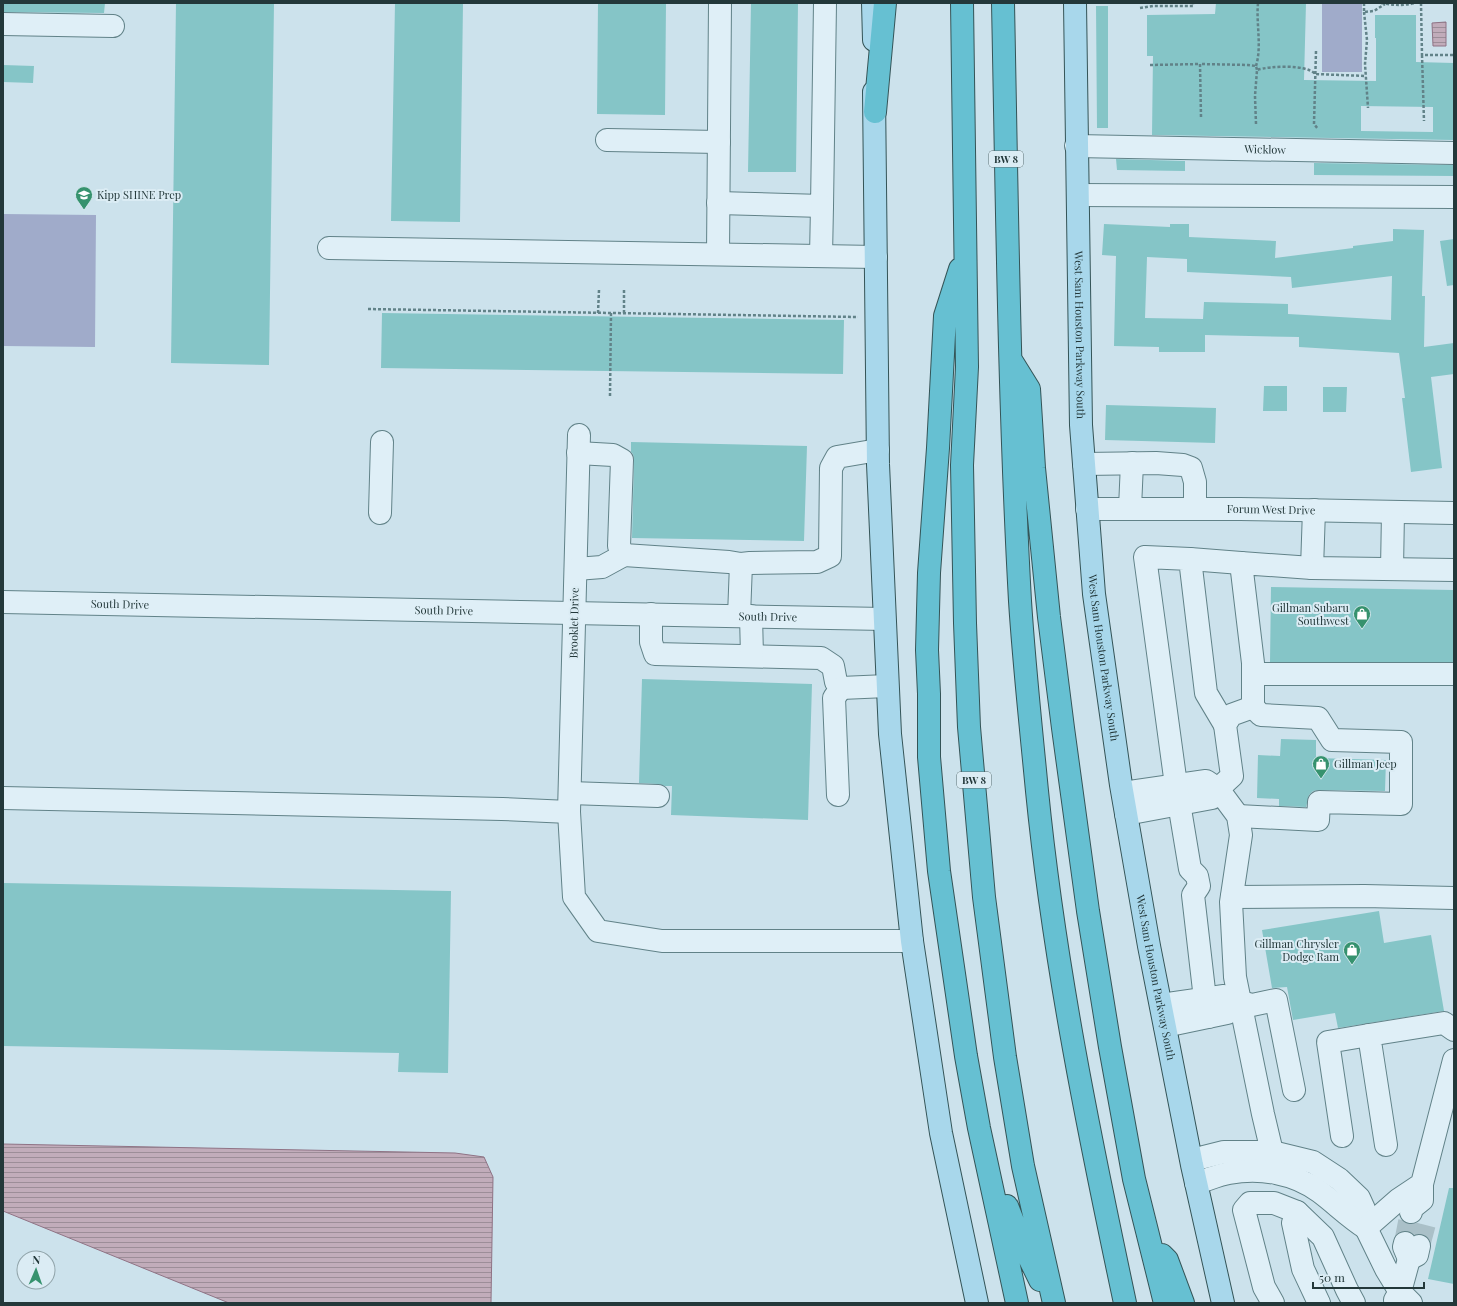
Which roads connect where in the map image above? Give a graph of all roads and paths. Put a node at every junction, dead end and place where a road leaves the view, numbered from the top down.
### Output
1 (720, 3) edge
2 (824, 3) edge
3 (873, 3) edge
4 (885, 3) edge
5 (962, 3) edge
6 (1003, 3) edge
7 (1075, 3) edge
8 (1193, 3) edge
9 (1258, 3) edge
10 (1364, 3) edge
11 (1381, 3) edge
12 (1415, 3) edge
13 (1421, 3) edge
14 (1385, 4) edge
15 (1140, 8) dead end
16 (1364, 12) junction
17 (3, 24) edge
18 (113, 26) dead end
19 (1316, 51) dead end
20 (1422, 55) junction
21 (1454, 55) edge
22 (1200, 64) junction
23 (1150, 65) dead end
24 (1256, 68) junction
25 (1315, 74) junction
26 (1366, 76) junction
27 (1368, 108) dead end
28 (874, 112) junction
29 (1201, 117) dead end
30 (1424, 121) dead end
31 (1256, 124) dead end
32 (1318, 129) dead end
33 (607, 140) dead end
34 (719, 142) junction
35 (1076, 146) junction
36 (1454, 153) edge
37 (1078, 195) junction
38 (1454, 197) edge
39 (718, 203) junction
40 (822, 206) junction
41 (329, 248) dead end
42 (966, 250) junction
43 (718, 254) junction
44 (821, 256) junction
45 (876, 257) junction
46 (598, 290) dead end
47 (624, 290) dead end
48 (368, 309) dead end
49 (598, 313) junction
50 (611, 313) junction
51 (624, 313) junction
52 (877, 318) junction
53 (1010, 360) junction
54 (610, 396) dead end
55 (382, 442) dead end
56 (878, 450) junction
57 (1132, 463) junction
58 (1084, 464) junction
59 (1130, 508) junction
60 (1195, 508) junction
61 (1087, 509) junction
62 (1314, 510) junction
63 (1393, 512) junction
64 (380, 513) dead end
65 (1454, 514) edge
66 (624, 555) junction
67 (1190, 559) junction
68 (1241, 563) junction
69 (741, 564) junction
70 (1312, 568) junction
71 (576, 569) junction
72 (1392, 569) junction
73 (1454, 570) edge
74 (3, 602) edge
75 (575, 612) junction
76 (651, 614) junction
77 (745, 616) junction
78 (884, 619) junction
79 (752, 656) junction
80 (1253, 674) junction
81 (1454, 674) edge
82 (887, 686) junction
83 (841, 688) junction
84 (1254, 707) junction
85 (1225, 724) junction
86 (1218, 789) junction
87 (1123, 792) junction
88 (838, 795) dead end
89 (1177, 795) junction
90 (658, 796) dead end
91 (3, 798) edge
92 (570, 803) junction
93 (1126, 814) junction
94 (1238, 816) junction
95 (1232, 897) junction
96 (1454, 898) edge
97 (912, 941) junction
98 (1240, 1002) junction
99 (1161, 1005) junction
100 (1207, 1008) junction
101 (1165, 1026) junction
102 (1454, 1030) edge
103 (1370, 1036) junction
104 (1454, 1060) edge
105 (1294, 1090) dead end
106 (979, 1128) junction
107 (1342, 1136) dead end
108 (1386, 1145) dead end
109 (1272, 1152) junction
110 (1192, 1160) junction
111 (1196, 1183) junction
112 (1297, 1212) junction
113 (1366, 1228) junction
114 (1148, 1241) junction
115 (1411, 1249) tunnel mouth
116 (1401, 1299) edge
117 (1124, 1302) edge
118 (976, 1303) edge
119 (1018, 1303) edge
120 (1053, 1303) edge
121 (1165, 1303) edge
122 (1183, 1303) edge
123 (1223, 1303) edge
124 (1273, 1303) edge
125 (1319, 1303) edge
126 (1354, 1303) edge

1 - 34 street
2 - 40 street
3 - 28 main road
4 - 28 highway
5 - 42 highway, BW 8
6 - 53 highway, BW 8
7 - 35 main road, West Sam Houston Parkway South
8 - 15 path
9 - 24 path
10 - 16 path
11 - 14 path
12 - 14 path
13 - 20 path
14 - 16 path
16 - 26 path
17 - 18 street
19 - 25 path
20 - 21 path
20 - 30 path
22 - 23 path
22 - 24 path
22 - 29 path
24 - 25 path
24 - 31 path
25 - 26 path
25 - 32 path
26 - 27 path
28 - 45 main road
33 - 34 street
34 - 39 street
35 - 36 street, Wicklow
35 - 37 main road, West Sam Houston Parkway South
37 - 38 street
37 - 58 main road, West Sam Houston Parkway South
39 - 40 street
39 - 43 street
40 - 44 street
41 - 43 street
42 - 106 highway
42 - 120 highway, BW 8
43 - 44 street
44 - 45 street
45 - 52 main road
46 - 49 path
47 - 51 path
48 - 49 path
49 - 50 path
50 - 51 path
50 - 54 path
51 - 52 path
52 - 56 main road
53 - 114 highway
53 - 117 highway, BW 8
55 - 64 street
56 - 69 street
56 - 78 main road
57 - 58 street
57 - 59 street
57 - 60 street
58 - 61 main road, West Sam Houston Parkway South
59 - 60 street, Forum West Drive
59 - 61 street, Forum West Drive
60 - 62 street, Forum West Drive
61 - 87 main road, West Sam Houston Parkway South
62 - 63 street, Forum West Drive
62 - 70 street
63 - 65 street, Forum West Drive
63 - 72 street
66 - 69 street
66 - 71 street
66 - 71 street, Brooklet Drive
67 - 68 street
67 - 85 street
67 - 89 street
68 - 70 street
68 - 80 street
69 - 77 street
70 - 72 street
71 - 75 street, Brooklet Drive
72 - 73 street
74 - 75 street, South Drive
75 - 76 street, South Drive
75 - 92 street, Brooklet Drive
76 - 77 street, South Drive
76 - 79 street
77 - 78 street, South Drive
77 - 79 street
78 - 82 main road
79 - 83 street
80 - 81 street
80 - 84 street
82 - 83 street
82 - 97 main road
83 - 88 street
84 - 85 street
84 - 94 street
85 - 86 street
86 - 89 street
86 - 94 street
87 - 89 street
87 - 93 main road, West Sam Houston Parkway South
89 - 93 street
89 - 100 street
90 - 92 street
91 - 92 street
92 - 97 street, Brooklet Drive
93 - 99 main road, West Sam Houston Parkway South
94 - 95 street
95 - 96 street
95 - 98 street
97 - 118 main road
98 - 100 street
98 - 105 street
98 - 109 street
99 - 100 street
99 - 101 main road, West Sam Houston Parkway South
100 - 101 street
101 - 110 main road, West Sam Houston Parkway South
102 - 103 street
103 - 107 street
103 - 108 street
104 - 113 street
106 - 119 highway
106 - 120 highway
109 - 110 street
109 - 113 street
110 - 111 main road, West Sam Houston Parkway South
111 - 113 street
111 - 123 main road, West Sam Houston Parkway South
112 - 124 street
112 - 125 street
112 - 126 street
113 - 116 street
114 - 121 highway
114 - 122 highway
115 - 116 street

